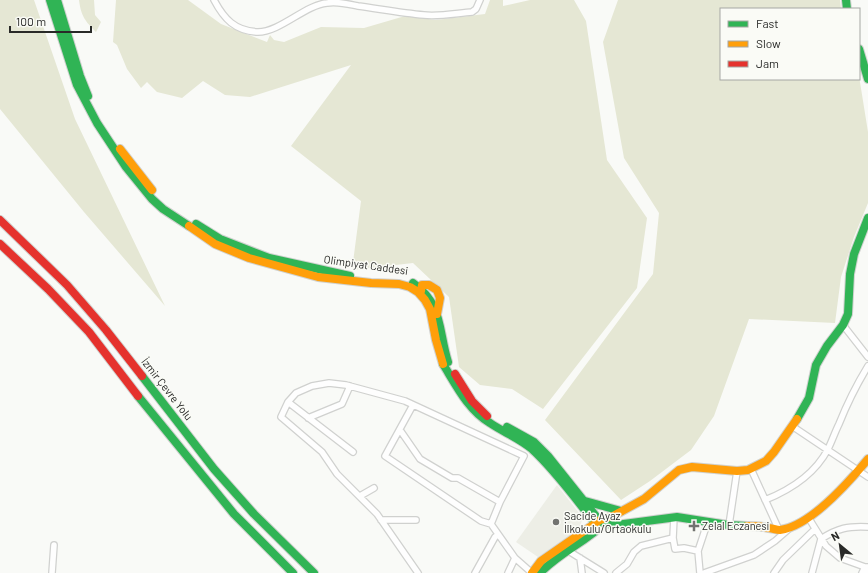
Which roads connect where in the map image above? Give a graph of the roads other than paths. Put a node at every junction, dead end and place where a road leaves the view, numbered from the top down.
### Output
1 (50, 0) edge
2 (57, 0) edge
3 (214, 0) edge
4 (480, 0) edge
5 (860, 52) edge
6 (868, 79) edge
7 (0, 220) edge
8 (868, 220) edge
9 (0, 244) edge
10 (421, 287) junction
11 (425, 300) junction
12 (843, 325) junction
13 (868, 357) edge
14 (868, 366) edge
15 (350, 386) junction
16 (288, 402) junction
17 (413, 405) junction
18 (308, 418) junction
19 (792, 426) junction
20 (400, 430) junction
21 (828, 450) junction
22 (354, 452) dead end
23 (868, 459) edge
24 (751, 469) junction
25 (858, 470) junction
26 (737, 471) junction
27 (868, 476) edge
28 (374, 488) dead end
29 (360, 496) junction
30 (583, 500) junction
31 (765, 500) junction
32 (500, 502) junction
33 (621, 511) junction
34 (674, 517) junction
35 (808, 518) junction
36 (381, 520) junction
37 (416, 520) dead end
38 (708, 521) junction
39 (600, 523) junction
40 (491, 524) junction
41 (730, 525) junction
42 (868, 527) edge
43 (790, 528) junction
44 (815, 529) junction
45 (779, 530) junction
46 (498, 534) junction
47 (673, 538) junction
48 (821, 539) junction
49 (54, 545) dead end
50 (567, 550) junction
51 (698, 551) junction
52 (515, 558) junction
53 (580, 558) junction
54 (867, 567) edge
55 (542, 572) edge
56 (52, 573) edge
57 (293, 573) edge
58 (314, 573) edge
59 (418, 573) edge
60 (475, 573) edge
61 (508, 573) edge
62 (532, 573) edge
63 (582, 573) edge
64 (604, 573) edge
65 (616, 573) edge
66 (700, 573) edge
67 (704, 573) edge
68 (774, 573) edge
69 (812, 573) edge
70 (862, 573) edge
71 (868, 573) edge

1 - 11 main road, Olimpiyat Caddesi
2 - 10 main road, Olimpiyat Caddesi
3 - 4 street
5 - 6 main road
7 - 58 main road, İzmir Çevre Yolu
8 - 12 main road
9 - 57 main road
10 - 11 main road
10 - 30 main road
11 - 39 main road, Olimpiyat Caddesi
12 - 13 street
12 - 19 main road
14 - 21 street
15 - 16 street
15 - 17 street
15 - 18 street
16 - 18 street
16 - 29 street
17 - 20 street
17 - 32 street
18 - 22 street
19 - 21 street
19 - 24 main road
20 - 32 street
20 - 40 street
21 - 25 street
21 - 31 street
23 - 25 main road
24 - 26 main road
24 - 31 street
25 - 27 street
25 - 35 main road
26 - 33 main road
26 - 41 street
28 - 29 street
29 - 36 street
30 - 33 main road
30 - 39 main road
31 - 45 street
32 - 40 street
33 - 39 main road
34 - 38 main road
34 - 39 main road
34 - 47 street
35 - 43 main road
35 - 44 street
36 - 37 street
36 - 59 street
38 - 41 main road
38 - 51 street
39 - 50 main road
39 - 62 main road
40 - 46 street
41 - 45 main road
42 - 48 street
43 - 45 main road
43 - 67 street
44 - 48 street
44 - 68 street
46 - 52 street
46 - 60 street
47 - 51 street
47 - 65 street
48 - 54 street
48 - 69 street
49 - 56 street
50 - 53 street
50 - 55 main road
51 - 66 street
52 - 61 street
52 - 62 street
53 - 63 street
53 - 64 street
54 - 70 street
54 - 71 street

